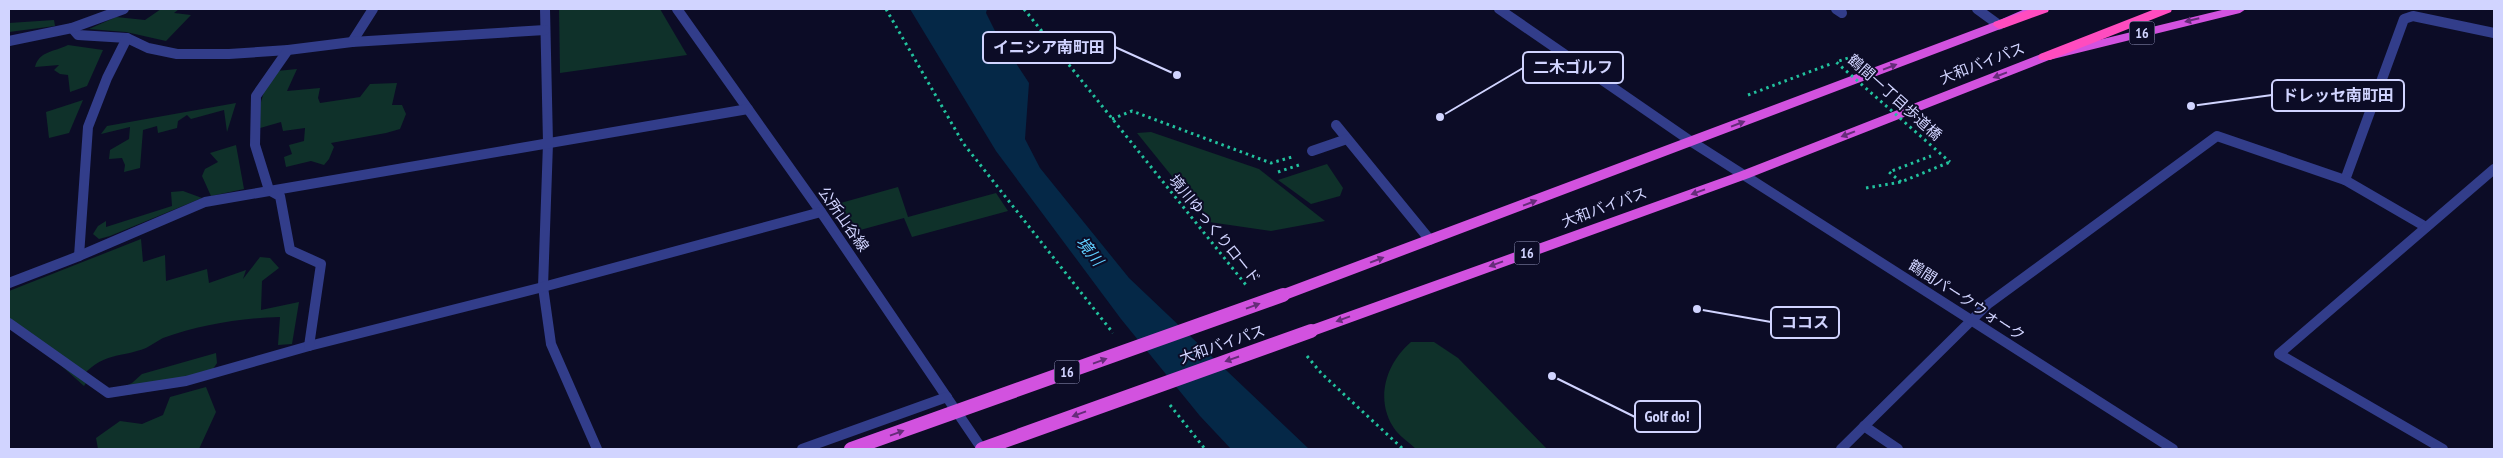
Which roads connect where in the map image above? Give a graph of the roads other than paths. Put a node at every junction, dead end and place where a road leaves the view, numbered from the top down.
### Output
1 (124, 9) edge
2 (373, 9) edge
3 (545, 9) edge
4 (677, 9) edge
5 (1501, 9) edge
6 (1977, 9) edge
7 (2035, 9) edge
8 (2043, 9) edge
9 (2166, 9) edge
10 (2240, 9) edge
11 (1999, 25) junction
12 (72, 28) junction
13 (545, 30) junction
14 (2494, 33) edge
15 (127, 38) junction
16 (9, 41) edge
17 (352, 42) junction
18 (288, 50) junction
19 (2045, 57) junction
20 (748, 109) junction
21 (1336, 125) dead end
22 (1347, 139) junction
23 (1692, 142) junction
24 (548, 143) junction
25 (1312, 150) dead end
26 (2494, 169) edge
27 (1744, 175) junction
28 (2345, 180) junction
29 (269, 190) junction
30 (821, 212) junction
31 (2426, 227) junction
32 (1430, 240) junction
33 (79, 256) junction
34 (9, 283) edge
35 (543, 287) junction
36 (1970, 320) junction
37 (9, 323) edge
38 (309, 346) junction
39 (947, 397) junction
40 (1864, 426) junction
41 (597, 449) edge
42 (802, 449) edge
43 (852, 449) edge
44 (982, 449) edge
45 (1841, 449) edge
46 (1898, 449) edge
47 (2174, 449) edge
48 (2443, 449) edge

1 - 12 street
2 - 17 street
3 - 13 street
4 - 20 street, 公所山谷線
5 - 23 street, 鶴間パークウォーク
6 - 11 street
7 - 11 highway, 大和バイパス / 16
8 - 11 highway
9 - 19 highway
10 -> 19 highway, 大和バイパス / 16
23 -> 11 highway, 大和バイパス / 16
12 - 15 street
12 - 16 street
13 - 17 street
13 - 24 street
14 - 28 street
15 - 18 street
15 - 33 street
17 - 18 street
18 - 29 street
19 -> 27 highway, 大和バイパス / 16
20 - 24 street
20 - 30 street, 公所山谷線
21 - 22 street
22 - 25 street
22 - 32 street
23 - 27 street, 鶴間パークウォーク
32 -> 23 highway, 大和バイパス / 16
24 - 29 street
24 - 35 street
26 - 31 street
27 - 36 street, 鶴間パークウォーク
27 -> 44 highway, 大和バイパス / 16, bridge
28 - 31 street
28 - 36 street
29 - 33 street
29 - 38 street
30 - 35 street
30 - 39 street, 公所山谷線
31 - 48 street
43 -> 32 highway, 大和バイパス / 16, bridge
33 - 34 street
35 - 38 street
35 - 41 street
36 - 40 street
36 - 47 street, 鶴間パークウォーク
37 - 38 street
39 - 42 street
39 - 44 street, 公所山谷線
40 - 45 street
40 - 46 street

